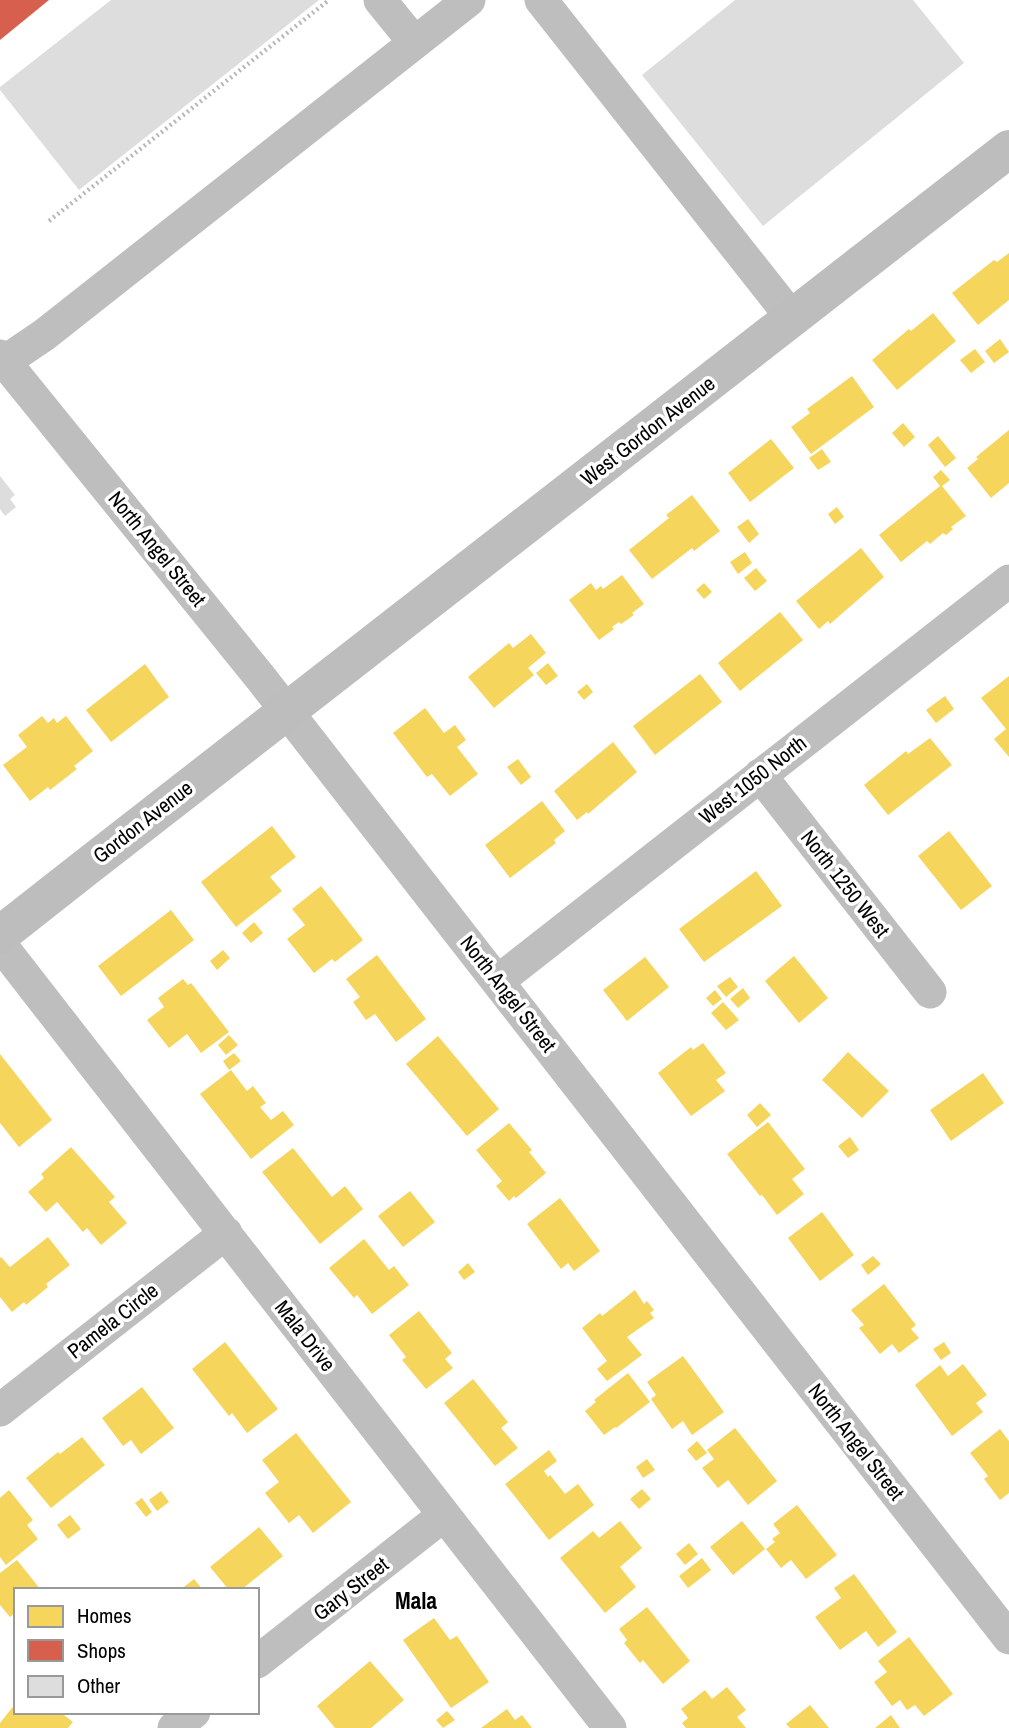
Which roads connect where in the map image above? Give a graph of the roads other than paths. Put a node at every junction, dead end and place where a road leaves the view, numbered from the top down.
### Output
1 (380, 0) edge
2 (469, 0) edge
3 (541, 0) edge
4 (414, 42) junction
5 (1009, 149) edge
6 (793, 319) junction
7 (2, 359) edge
8 (1009, 581) edge
9 (286, 710) junction
10 (760, 775) junction
11 (0, 935) edge
12 (0, 944) edge
13 (498, 981) junction
14 (930, 992) dead end
15 (226, 1233) junction
16 (0, 1410) edge
17 (444, 1515) junction
18 (1009, 1638) edge
19 (259, 1660) edge
20 (192, 1714) edge
21 (174, 1728) edge
22 (610, 1728) edge

1 - 4 street
2 - 4 street
3 - 6 street
4 - 7 street
5 - 6 main road, West Gordon Avenue
6 - 9 main road, West Gordon Avenue
7 - 9 street, North Angel Street
8 - 10 street, West 1050 North
9 - 11 main road, Gordon Avenue
9 - 13 street, North Angel Street
10 - 13 street, West 1050 North
10 - 14 street, North 1250 West
12 - 15 street, Mala Drive
13 - 18 street, North Angel Street
15 - 16 street, Pamela Circle
15 - 17 street, Mala Drive
17 - 19 street, Gary Street
17 - 22 street, Mala Drive
20 - 21 street

